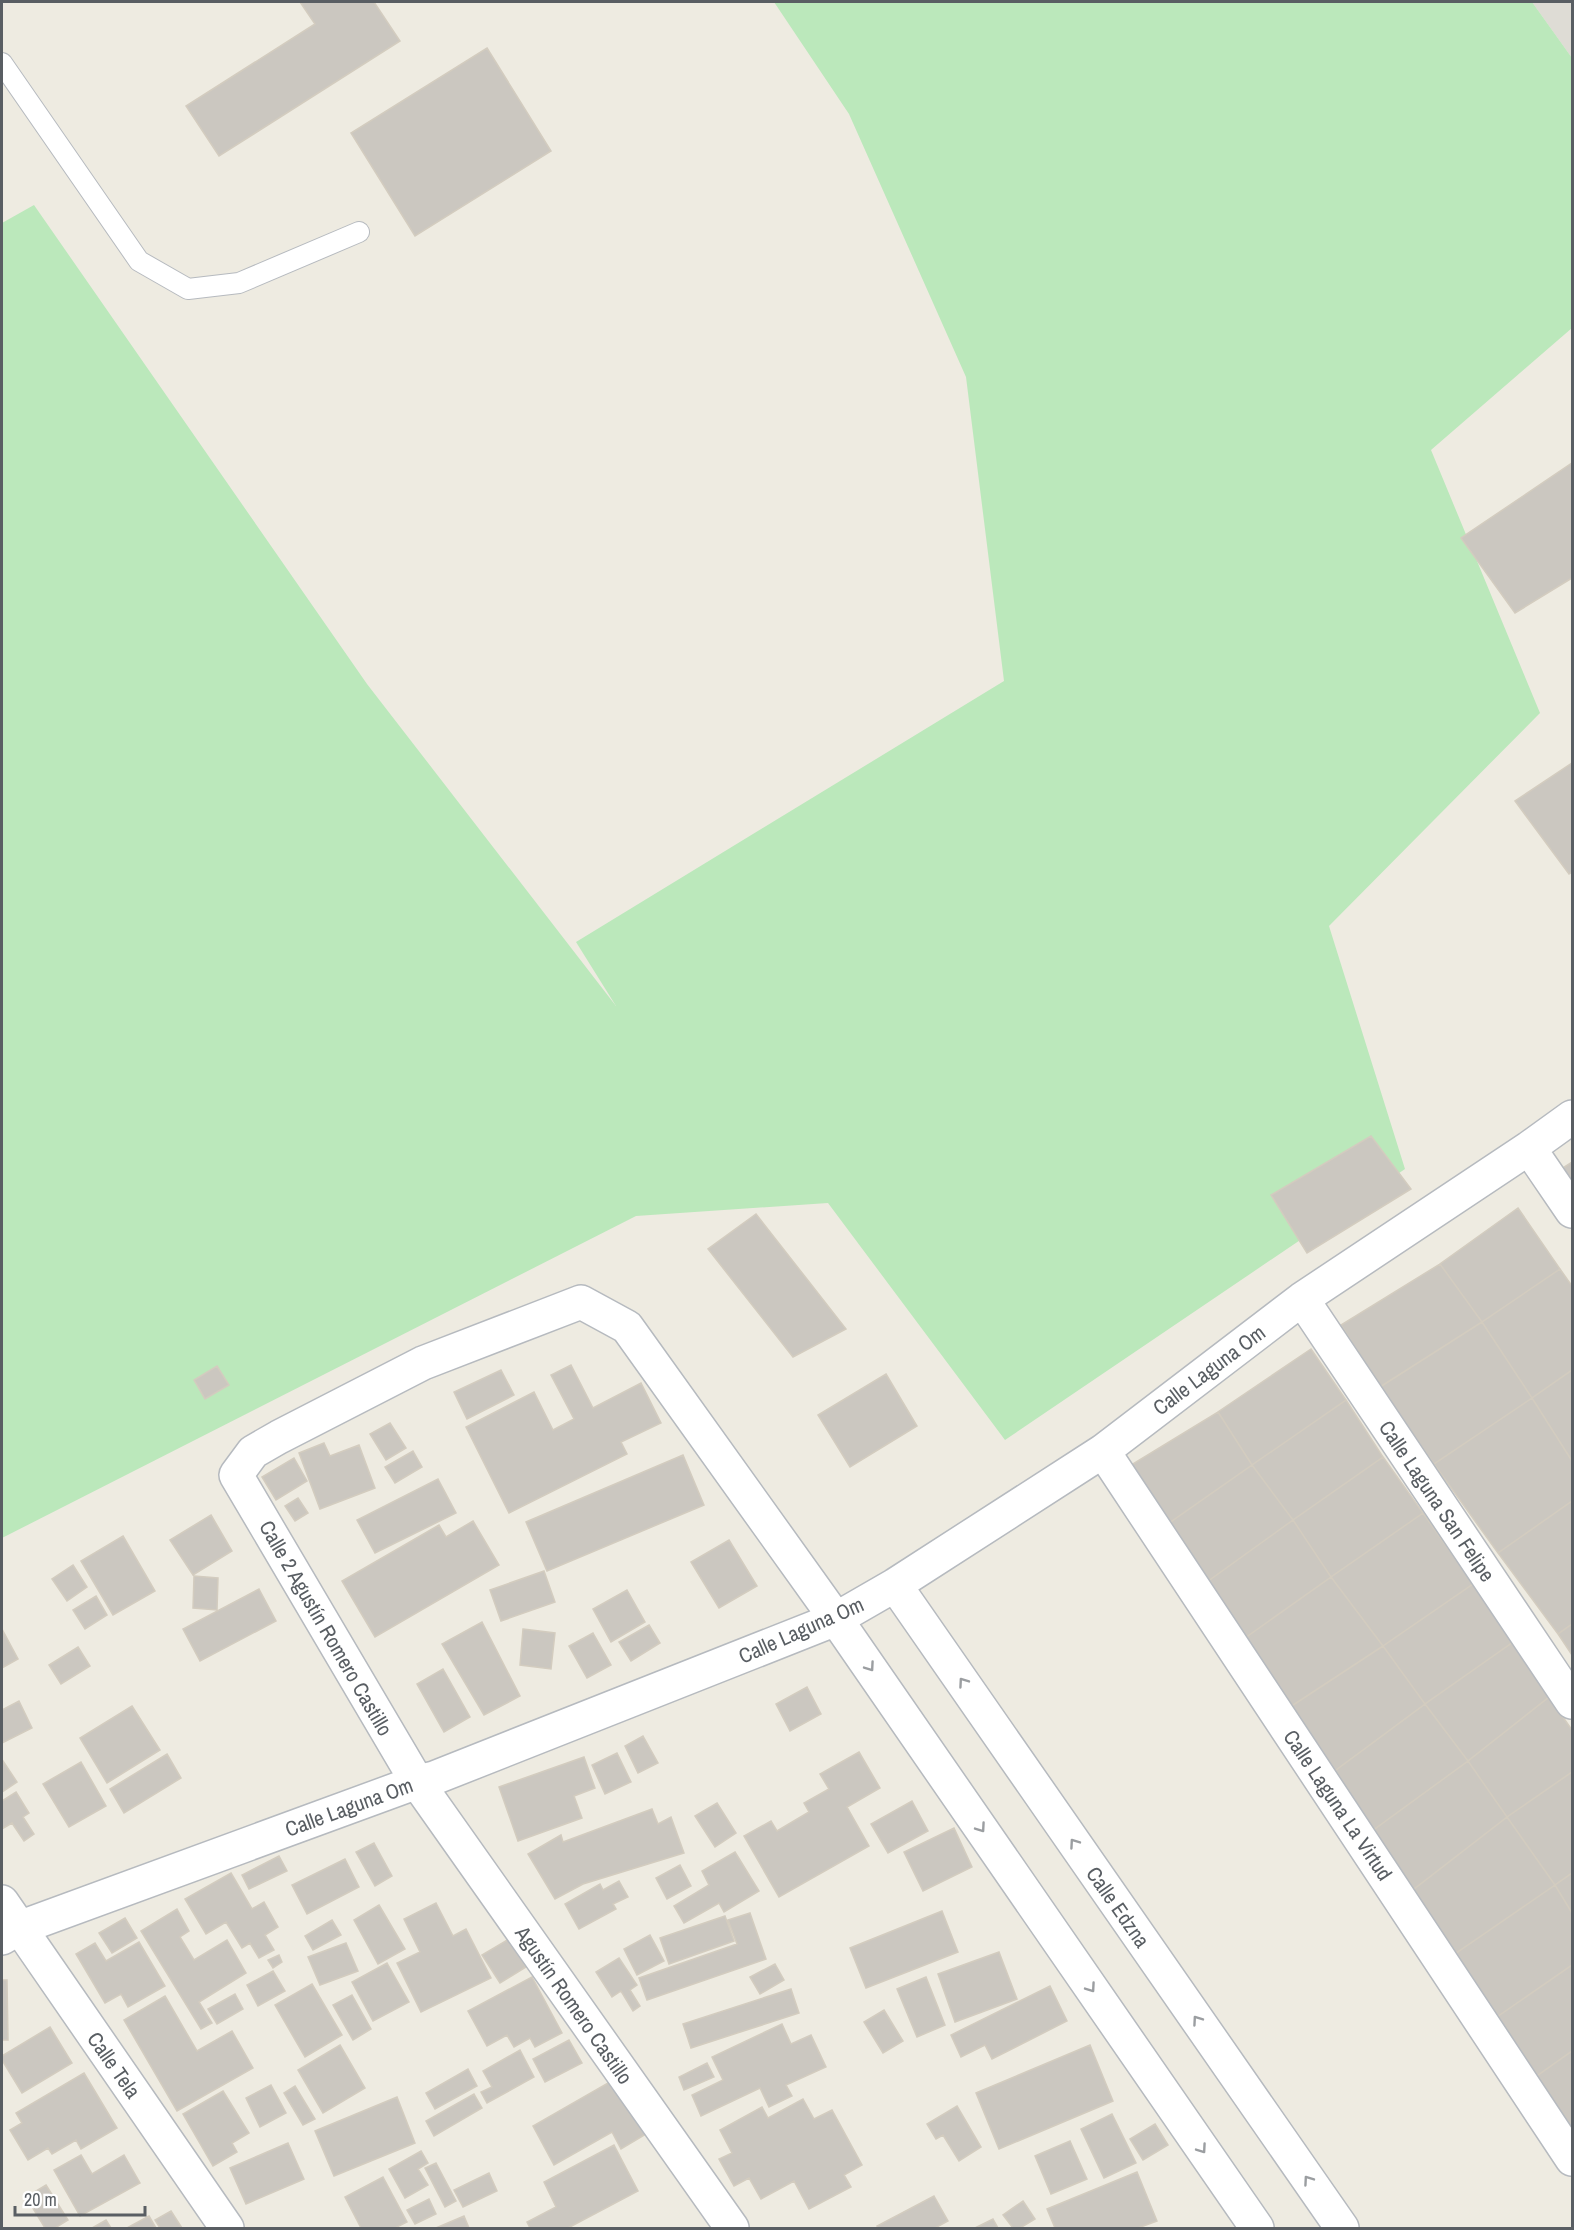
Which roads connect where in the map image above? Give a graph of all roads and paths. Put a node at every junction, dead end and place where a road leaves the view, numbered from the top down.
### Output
1 (2, 63) edge
2 (359, 232) dead end
3 (1572, 1117) edge
4 (1529, 1148) junction
5 (1572, 1211) edge
6 (1302, 1299) junction
7 (1103, 1451) junction
8 (895, 1585) junction
9 (836, 1619) junction
10 (1572, 1702) edge
11 (417, 1782) junction
12 (7, 1923) edge
13 (1572, 2159) edge
14 (227, 2229) edge
15 (732, 2229) edge
16 (1257, 2229) edge
17 (1342, 2229) edge

1 - 2 lane
3 - 4 street, Calle Laguna Om
4 - 5 street
4 - 6 street, Calle Laguna Om
6 - 7 street, Calle Laguna Om
6 - 10 street, Calle Laguna San Felipe
7 - 8 street, Calle Laguna Om
7 - 13 street, Calle Laguna La Virtud
8 - 9 street, Calle Laguna Om
17 -> 8 street, Calle Edzna
9 - 11 street, Calle Laguna Om
9 - 11 street, Calle 2 Agustín Romero Castillo
9 -> 16 street
11 - 12 street, Calle Laguna Om
11 - 15 street, Agustín Romero Castillo
12 - 14 street, Calle Tela

